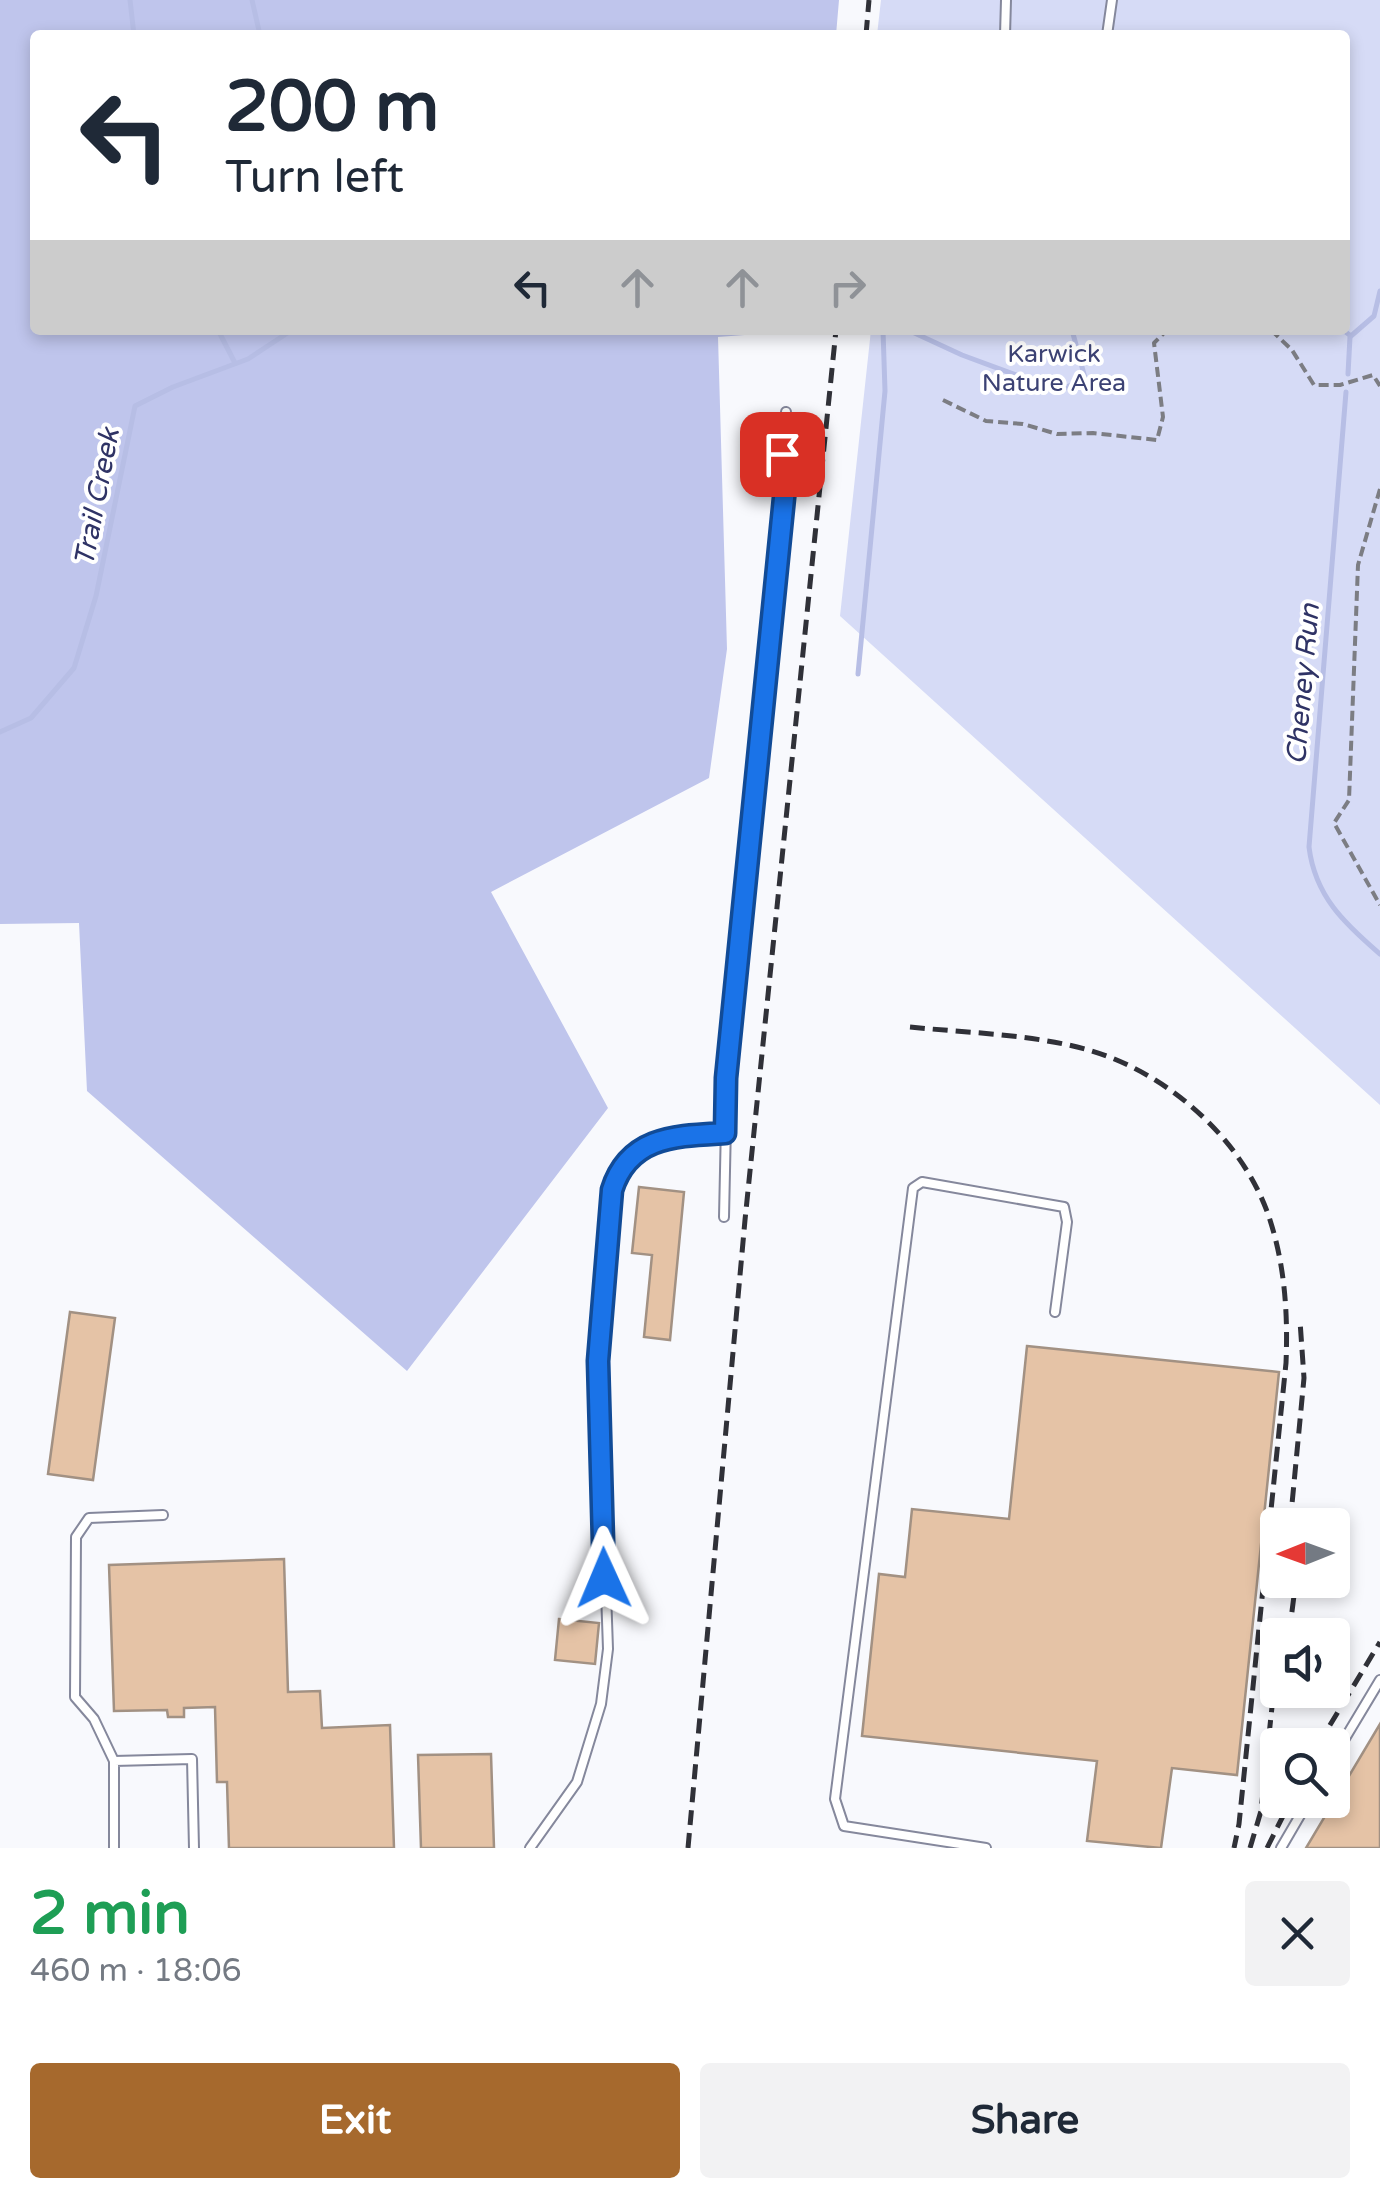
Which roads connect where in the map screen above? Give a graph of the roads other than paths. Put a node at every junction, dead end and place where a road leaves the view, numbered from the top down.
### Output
1 (1006, 0) edge
2 (1112, 0) edge
3 (1005, 30) edge
4 (1108, 30) edge
5 (786, 412) dead end
6 (725, 1133) junction
7 (724, 1216) dead end
8 (1055, 1312) dead end
9 (163, 1516) dead end
10 (1380, 1680) edge
11 (1350, 1730) edge
12 (114, 1761) junction
13 (1298, 1818) edge
14 (114, 1848) edge
15 (194, 1848) edge
16 (530, 1848) edge
17 (986, 1848) edge
18 (1281, 1848) edge

1 - 3 lane
2 - 4 lane
5 - 6 lane
6 - 7 lane
6 - 16 lane
8 - 17 lane
9 - 12 lane
10 - 11 lane
12 - 14 lane
12 - 15 lane
13 - 18 lane

